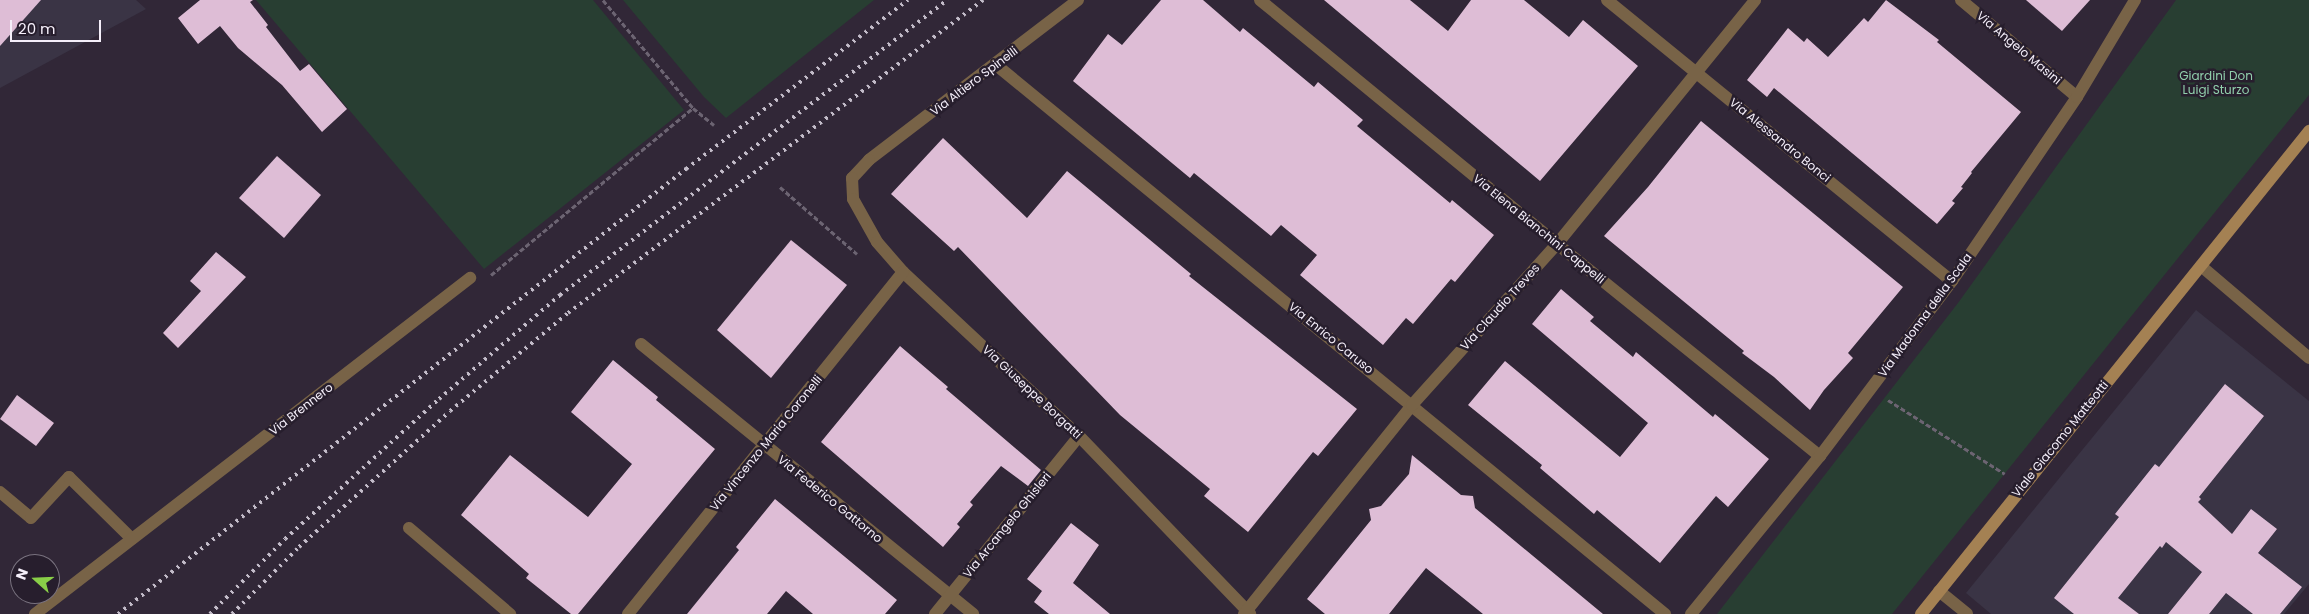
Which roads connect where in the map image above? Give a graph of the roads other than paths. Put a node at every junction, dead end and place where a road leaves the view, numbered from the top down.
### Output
1 (1078, 0) edge
2 (1260, 0) edge
3 (1607, 0) edge
4 (1755, 0) edge
5 (1961, 0) edge
6 (2135, 0) edge
7 (995, 64) junction
8 (1695, 72) junction
9 (2077, 97) junction
10 (2309, 131) edge
11 (869, 160) joint
12 (1557, 244) junction
13 (2201, 266) junction
14 (903, 272) junction
15 (470, 278) road end
16 (1952, 281) junction
17 (641, 344) dead end
18 (2309, 358) edge
19 (1412, 405) junction
20 (1079, 436) junction
21 (764, 446) junction
22 (1820, 456) junction
23 (0, 492) edge
24 (409, 528) dead end
25 (132, 540) junction
26 (1940, 591) junction
27 (950, 595) junction
28 (1247, 613) edge
29 (35, 614) edge
30 (510, 614) edge
31 (628, 614) edge
32 (935, 614) edge
33 (973, 614) edge
34 (1665, 614) edge
35 (1691, 614) edge
36 (1921, 614) edge
37 (1967, 614) edge

1 - 7 street, Via Altiero Spinelli
2 - 12 street, Via Elena Bianchini Cappelli
3 - 8 street, Via Alessandro Bonci
4 - 8 street, Via Claudio Treves
5 - 9 street, Via Angelo Masini
6 - 9 street, Via Madonna della Scala
7 - 11 street, Via Altiero Spinelli
7 - 19 street, Via Enrico Caruso
8 - 12 street, Via Claudio Treves
8 - 16 street, Via Alessandro Bonci
9 - 16 street, Via Madonna della Scala
10 - 13 main road, Viale Giacomo Matteotti
11 - 14 street, Via Giuseppe Borgatti
12 - 19 street, Via Claudio Treves
12 - 22 street, Via Elena Bianchini Cappelli
13 - 18 street
13 - 26 main road, Viale Giacomo Matteotti
14 - 20 street, Via Giuseppe Borgatti
14 - 21 street, Via Vincenzo Maria Coronelli
15 - 25 street, Via Brennero
16 - 22 street, Via Madonna della Scala
17 - 21 street, Via Federico Gattorno
19 - 28 street, Via Claudio Treves
19 - 34 street, Via Enrico Caruso
20 - 27 street, Via Arcangelo Ghisleri
20 - 28 street, Via Giuseppe Borgatti
21 - 27 street, Via Federico Gattorno
21 - 31 street, Via Vincenzo Maria Coronelli
22 - 35 street, Via Madonna della Scala
23 - 25 street
24 - 30 street
25 - 29 street, Via Brennero
26 - 36 main road, Viale Giacomo Matteotti
26 - 37 street
27 - 32 street, Via Arcangelo Ghisleri
27 - 33 street, Via Federico Gattorno

